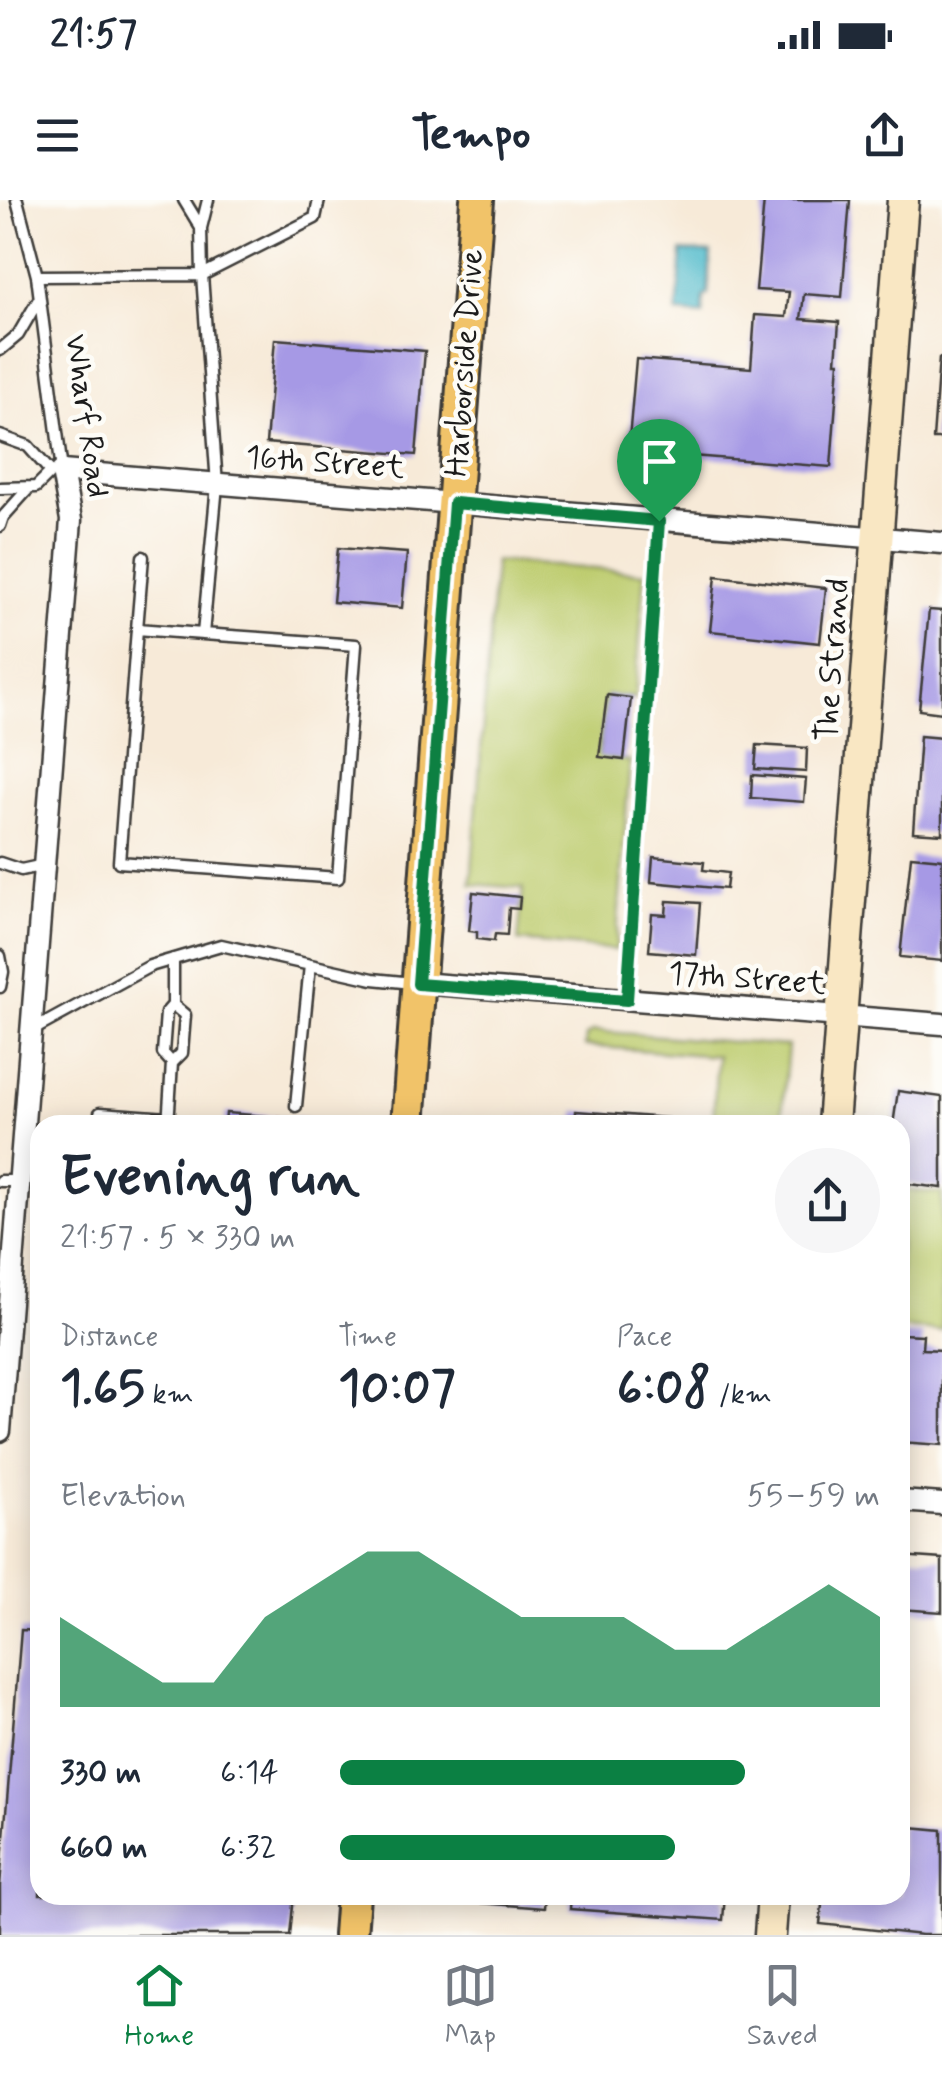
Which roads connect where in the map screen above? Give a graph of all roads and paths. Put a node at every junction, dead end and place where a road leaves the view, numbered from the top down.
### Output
1 (17, 200) edge
2 (184, 200) edge
3 (208, 200) edge
4 (319, 200) edge
5 (477, 200) edge
6 (903, 200) edge
7 (201, 228) junction
8 (202, 275) junction
9 (37, 276) junction
10 (40, 298) junction
11 (0, 350) edge
12 (0, 436) edge
13 (57, 472) junction
14 (217, 485) junction
15 (30, 487) junction
16 (0, 488) edge
17 (454, 503) junction
18 (659, 521) junction
19 (0, 526) edge
20 (877, 538) junction
21 (942, 543) edge
22 (143, 557) dead end
23 (137, 629) junction
24 (203, 634) junction
25 (0, 863) edge
26 (44, 865) junction
27 (0, 956) edge
28 (173, 959) junction
29 (310, 965) junction
30 (418, 984) junction
31 (0, 987) edge
32 (627, 1000) junction
33 (173, 1004) junction
34 (841, 1016) junction
35 (942, 1024) edge
36 (30, 1032) junction
37 (172, 1063) junction
38 (296, 1106) dead end
39 (100, 1113) dead end
40 (115, 1115) edge
41 (168, 1115) edge
42 (409, 1115) edge
43 (833, 1115) edge
44 (10, 1181) edge
45 (0, 1430) edge
46 (910, 1502) edge
47 (942, 1504) edge
48 (352, 1905) edge
49 (773, 1905) edge
50 (350, 1935) edge
51 (770, 1935) edge

1 - 9 lane, Wharf Road
2 - 7 lane
3 - 7 lane
4 - 8 lane
5 - 17 main road, Harborside Drive
6 - 20 street, The Strand
7 - 8 lane
8 - 9 lane
8 - 14 lane
9 - 10 lane, Wharf Road
10 - 11 lane
10 - 13 lane, Wharf Road
12 - 13 lane
13 - 14 street, 16th Street
13 - 15 lane
13 - 26 street, Wharf Road
14 - 17 street, 16th Street
14 - 24 lane
15 - 16 lane
15 - 19 lane
17 - 18 street, 16th Street
17 - 30 main road, Harborside Drive
18 - 20 street, 16th Street
18 - 32 lane
20 - 21 street, 16th Street
20 - 34 street, The Strand
22 - 23 lane
23 - 24 lane
23 - 24 lane
25 - 26 lane
26 - 36 street, Wharf Road
27 - 31 lane
28 - 29 lane, 17th Street
28 - 33 lane
28 - 36 lane, 17th Street
29 - 30 lane, 17th Street
29 - 38 lane
30 - 32 street, 17th Street
30 - 42 main road, Harborside Drive
32 - 34 street, 17th Street
33 - 37 lane
33 - 37 lane
34 - 35 street, 17th Street
34 - 43 street, The Strand
36 - 44 street, Wharf Road
37 - 41 lane
39 - 40 lane
44 - 45 street, Wharf Road
46 - 47 street
48 - 50 main road
49 - 51 street

